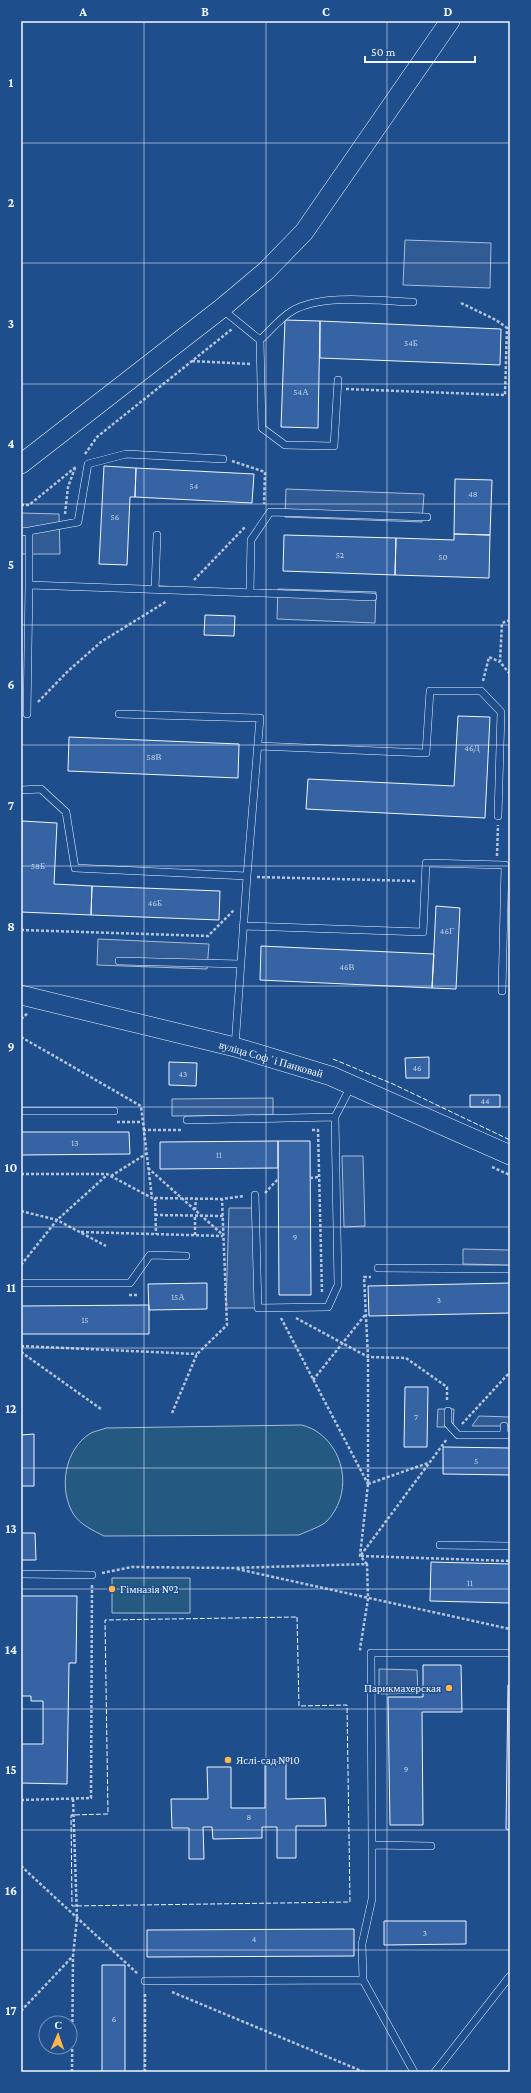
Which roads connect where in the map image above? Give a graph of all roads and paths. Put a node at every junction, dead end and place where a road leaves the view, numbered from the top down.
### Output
1 (450, 21) edge
2 (413, 302) dead end
3 (461, 304) dead end
4 (222, 308) junction
5 (240, 323) junction
6 (507, 327) junction
7 (510, 330) edge
8 (260, 340) junction
9 (192, 361) junction
10 (261, 364) junction
11 (338, 380) dead end
12 (338, 388) junction
13 (84, 456) dead end
14 (223, 459) joint
15 (79, 462) dead end
16 (21, 464) edge
17 (75, 468) junction
18 (21, 505) edge
19 (264, 507) dead end
20 (427, 516) dead end
21 (65, 524) junction
22 (248, 524) dead end
23 (29, 531) junction
24 (21, 532) edge
25 (157, 535) dead end
26 (29, 585) junction
27 (155, 589) junction
28 (185, 590) junction
29 (250, 593) junction
30 (373, 597) dead end
31 (510, 620) edge
32 (500, 662) junction
33 (510, 674) edge
34 (481, 691) junction
35 (26, 714) joint
36 (119, 714) dead end
37 (259, 746) junction
38 (21, 790) edge
39 (498, 816) joint
40 (496, 865) junction
41 (247, 876) junction
42 (425, 882) junction
43 (234, 904) dead end
44 (243, 926) junction
45 (21, 930) edge
46 (119, 961) dead end
47 (241, 964) junction
48 (502, 991) dead end
49 (21, 995) edge
50 (36, 1014) dead end
51 (21, 1020) edge
52 (21, 1037) edge
53 (235, 1047) junction
54 (352, 1084) junction
55 (21, 1111) edge
56 (114, 1111) dead end
57 (336, 1117) junction
58 (188, 1120) dead end
59 (318, 1130) dead end
60 (146, 1154) junction
61 (510, 1155) edge
62 (488, 1165) dead end
63 (148, 1168) junction
64 (21, 1174) edge
65 (107, 1174) junction
66 (510, 1175) edge
67 (111, 1176) junction
68 (319, 1177) junction
69 (310, 1178) dead end
70 (278, 1179) dead end
71 (255, 1195) junction
72 (153, 1198) junction
73 (182, 1199) junction
74 (196, 1199) junction
75 (222, 1199) junction
76 (21, 1210) edge
77 (195, 1211) junction
78 (155, 1215) junction
79 (196, 1216) junction
80 (202, 1216) junction
81 (223, 1216) junction
82 (57, 1220) junction
83 (81, 1232) junction
84 (156, 1234) junction
85 (195, 1235) junction
86 (223, 1236) junction
87 (106, 1246) dead end
88 (186, 1256) dead end
89 (21, 1265) edge
90 (378, 1268) dead end
91 (510, 1269) edge
92 (364, 1277) dead end
93 (21, 1283) edge
94 (322, 1299) dead end
95 (276, 1308) junction
96 (366, 1314) junction
97 (342, 1343) junction
98 (21, 1346) edge
99 (21, 1352) edge
100 (197, 1354) junction
101 (368, 1357) junction
102 (510, 1372) edge
103 (314, 1380) junction
104 (447, 1388) dead end
105 (479, 1408) dead end
106 (101, 1410) dead end
107 (448, 1411) dead end
108 (172, 1414) dead end
109 (504, 1426) dead end
110 (507, 1435) edge
111 (445, 1440) dead end
112 (429, 1463) junction
113 (368, 1484) junction
114 (440, 1544) dead end
115 (510, 1546) edge
116 (360, 1556) junction
117 (510, 1561) edge
118 (367, 1564) junction
119 (233, 1568) junction
120 (21, 1574) edge
121 (92, 1575) junction
122 (368, 1599) junction
123 (510, 1629) edge
124 (371, 1653) junction
125 (510, 1653) edge
126 (73, 1799) junction
127 (21, 1800) edge
128 (372, 1845) junction
129 (431, 1846) dead end
130 (21, 1866) edge
131 (77, 1918) junction
132 (73, 1956) junction
133 (510, 1976) edge
134 (363, 1980) junction
135 (145, 1981) junction
136 (21, 2011) edge
137 (72, 2072) edge
138 (145, 2072) edge
139 (364, 2072) edge
140 (414, 2072) edge
141 (435, 2072) edge

1 - 4 main road
2 - 8 lane
3 - 6 path
4 - 5 lane
4 - 16 main road
5 - 8 lane
5 - 9 path
6 - 7 path
6 - 12 path
8 - 10 lane
9 - 10 path
9 - 13 path
10 - 12 lane
11 - 12 lane
14 - 19 path
14 - 21 lane
15 - 17 path
17 - 18 path
17 - 21 path
20 - 29 lane
21 - 23 lane
22 - 28 path
23 - 24 lane
23 - 26 lane
25 - 27 lane
26 - 27 lane
26 - 35 lane
27 - 28 lane
28 - 29 lane
28 - 35 path
29 - 30 lane
31 - 32 path
32 - 33 path
32 - 34 path
34 - 37 lane
34 - 39 lane
36 - 37 lane
37 - 41 lane
38 - 41 lane
39 - 40 path
40 - 42 lane
40 - 48 lane
41 - 42 path
41 - 44 lane
42 - 44 lane
43 - 45 path
44 - 47 lane
46 - 47 lane
47 - 53 lane
49 - 53 main road, вуліца Софʼі Панковай
50 - 51 path
52 - 60 path
53 - 54 main road, вуліца Софʼі Панковай
54 - 57 lane
54 - 61 main road, вуліца Софʼі Панковай
55 - 56 lane
57 - 58 lane
57 - 95 lane
59 - 68 path
60 - 63 path
60 - 67 path
62 - 66 path
63 - 72 path
63 - 73 path
64 - 65 path
65 - 67 path
65 - 82 path
67 - 72 path
68 - 69 path
68 - 94 path
70 - 71 path
71 - 75 path
71 - 95 lane
72 - 73 path
72 - 78 path
73 - 74 path
73 - 77 path
74 - 75 path
74 - 77 path
75 - 81 path
76 - 82 path
77 - 79 path
77 - 80 path
78 - 79 path
78 - 84 path
79 - 80 path
79 - 85 path
80 - 81 path
80 - 86 path
81 - 86 path
82 - 83 path
82 - 89 path
83 - 84 path
83 - 87 path
84 - 85 path
85 - 86 path
86 - 100 path
88 - 93 lane
90 - 91 lane
92 - 96 path
95 - 97 path
95 - 103 path
96 - 97 path
96 - 101 path
97 - 101 path
97 - 103 path
98 - 100 path
99 - 106 path
100 - 108 path
101 - 104 path
101 - 113 path
102 - 105 path
103 - 113 path
107 - 110 lane
109 - 110 lane
111 - 112 path
112 - 113 path
112 - 116 path
113 - 116 path
114 - 115 lane
116 - 117 path
116 - 118 path
118 - 119 path
118 - 122 path
119 - 121 path
119 - 122 path
120 - 121 lane
121 - 126 path
122 - 123 path
122 - 124 path
124 - 125 lane
124 - 128 lane
126 - 127 path
126 - 131 path
128 - 129 lane
128 - 134 lane
130 - 131 path
131 - 132 path
131 - 135 path
132 - 136 path
132 - 137 path
133 - 141 lane
134 - 135 lane
134 - 140 lane
135 - 138 path
135 - 139 path

